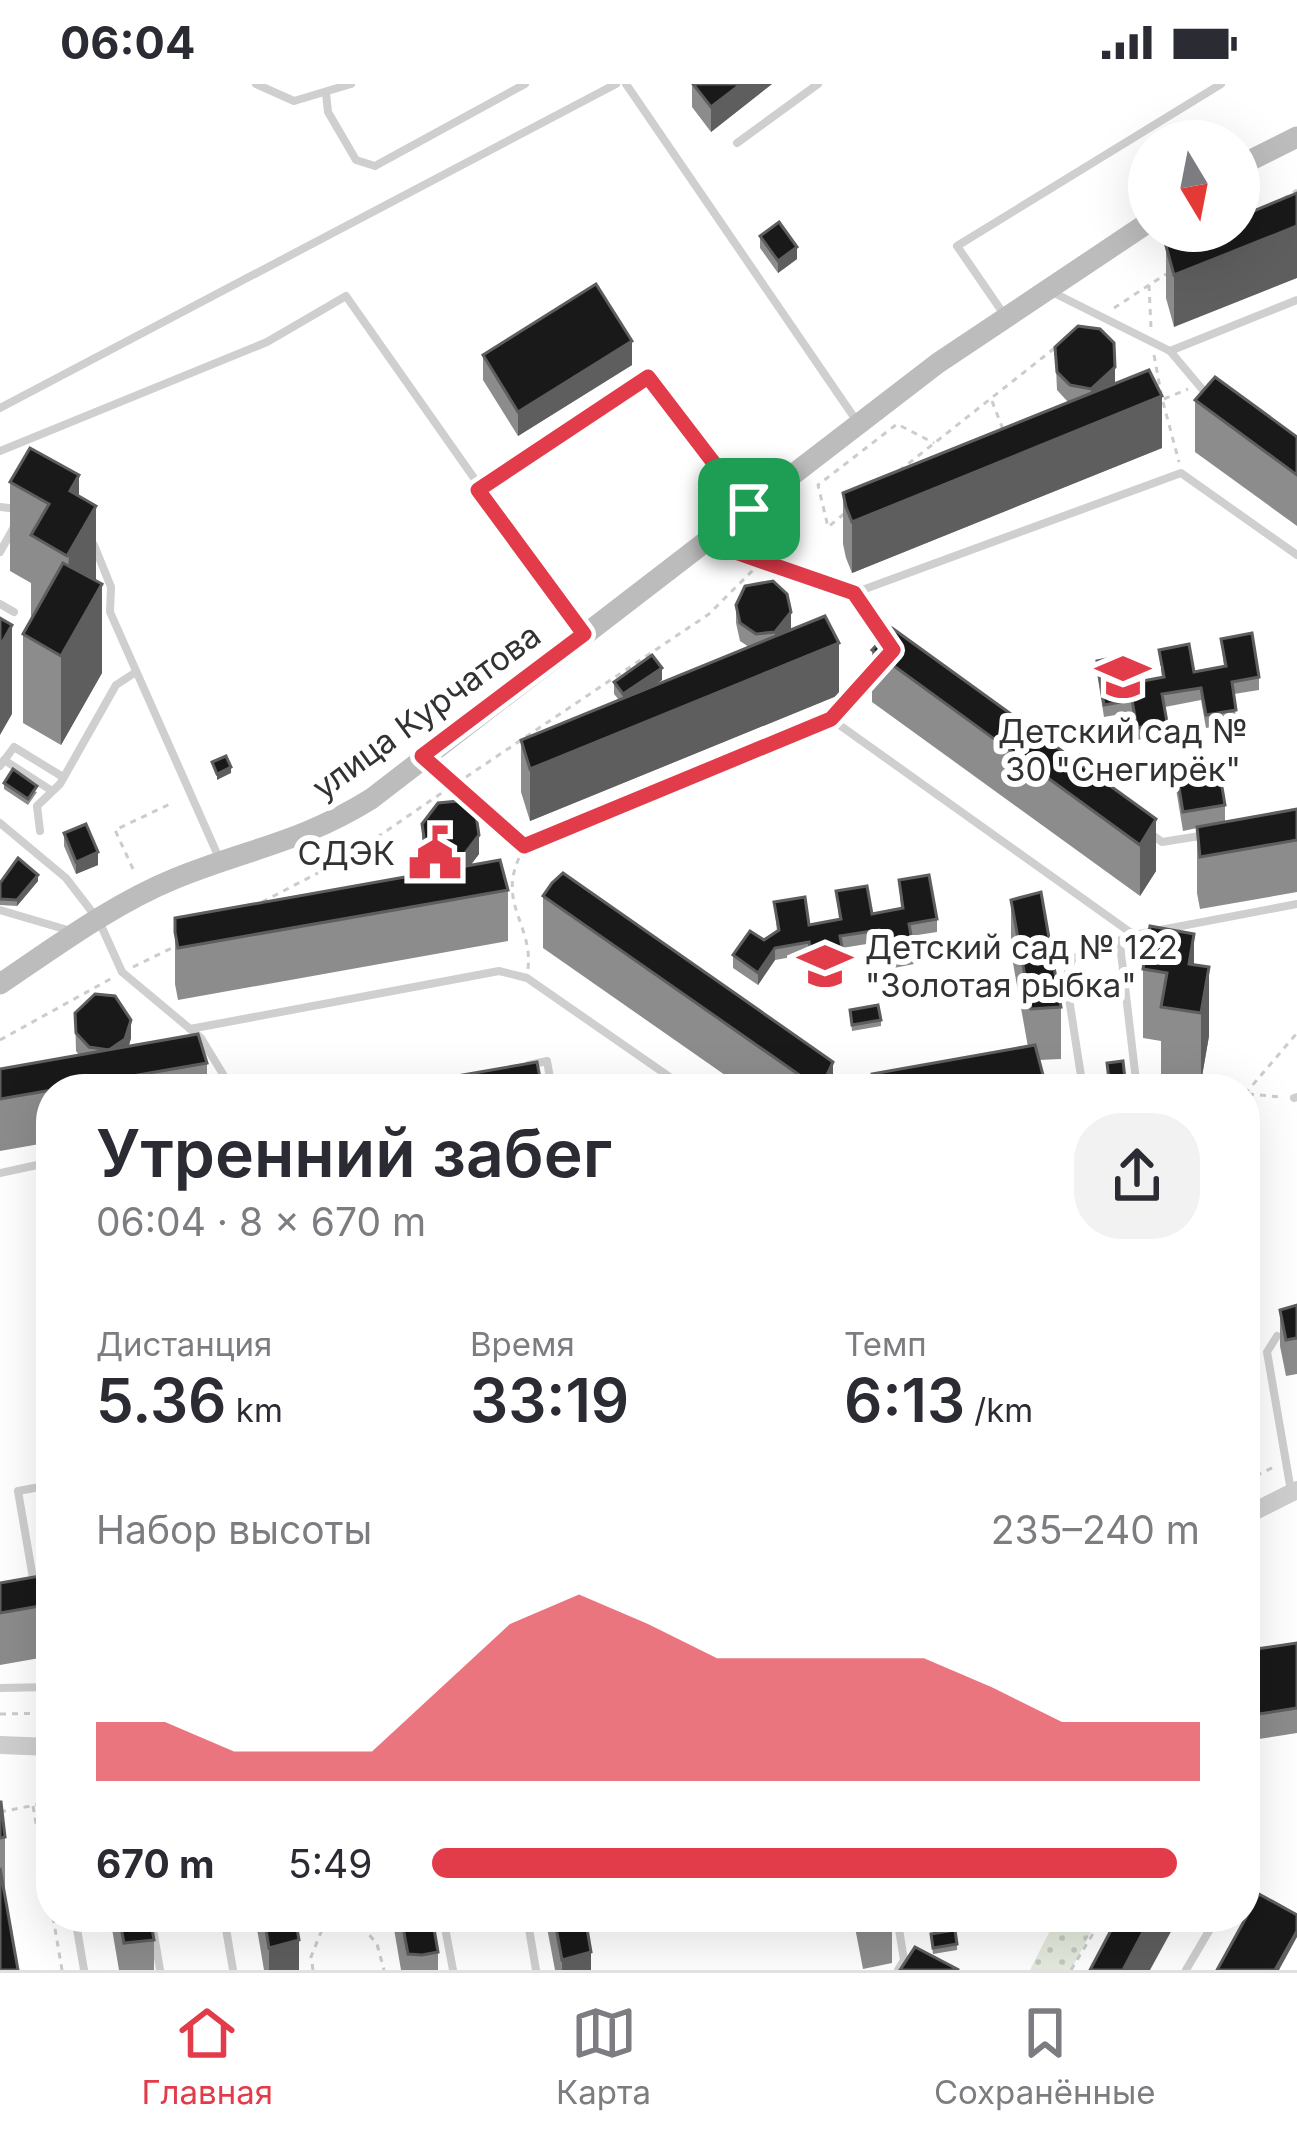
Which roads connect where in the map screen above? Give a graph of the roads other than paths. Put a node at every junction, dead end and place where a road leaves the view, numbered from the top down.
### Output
1 (256, 84) edge
2 (351, 84) edge
3 (525, 84) edge
4 (616, 84) edge
5 (626, 84) edge
6 (818, 84) edge
7 (1221, 84) edge
8 (326, 93) junction
9 (1297, 137) edge
10 (737, 143) dead end
11 (1260, 156) edge
12 (1128, 236) edge
13 (1048, 291) junction
14 (1297, 300) edge
15 (1007, 319) junction
16 (1170, 351) junction
17 (1216, 405) edge
18 (0, 408) edge
19 (858, 424) junction
20 (0, 451) edge
21 (478, 490) junction
22 (0, 507) edge
23 (749, 509) junction
24 (720, 532) junction
25 (88, 536) edge
26 (0, 552) edge
27 (1297, 555) edge
28 (854, 593) junction
29 (0, 604) edge
30 (14, 612) dead end
31 (584, 634) junction
32 (893, 650) edge
33 (136, 672) junction
34 (422, 756) junction
35 (2, 763) edge
36 (64, 777) junction
37 (49, 789) junction
38 (0, 823) edge
39 (1143, 828) edge
40 (40, 831) dead end
41 (1230, 832) edge
42 (222, 864) junction
43 (1297, 904) edge
44 (0, 910) edge
45 (89, 927) junction
46 (1134, 935) junction
47 (1120, 944) junction
48 (0, 984) edge
49 (190, 1029) junction
50 (525, 1065) edge
51 (222, 1074) edge
52 (549, 1074) edge
53 (664, 1074) edge
54 (1082, 1074) edge
55 (1135, 1074) edge
56 (36, 1165) edge
57 (0, 1173) edge
58 (1277, 1336) edge
59 (36, 1488) edge
60 (1294, 1491) edge
61 (1260, 1508) edge
62 (36, 1596) edge
63 (36, 1687) edge
64 (0, 1688) edge
65 (0, 1745) edge
66 (36, 1746) edge
67 (78, 1932) edge
68 (154, 1932) edge
69 (227, 1932) edge
70 (446, 1932) edge
71 (529, 1932) edge
72 (899, 1932) edge
73 (1208, 1932) edge
74 (84, 1970) edge
75 (160, 1970) edge
76 (233, 1970) edge
77 (453, 1970) edge
78 (536, 1970) edge
79 (898, 1970) edge
80 (1186, 1970) edge

1 - 8 lane
2 - 8 lane
3 - 8 lane
4 - 18 lane
5 - 19 lane
6 - 10 lane
7 - 15 lane
9 - 11 main road
12 - 13 main road, улица Курчатова
13 - 15 main road, улица Курчатова
13 - 16 lane
14 - 16 lane
15 - 19 main road, улица Курчатова
16 - 17 lane
19 - 23 main road, улица Курчатова
20 - 21 lane
21 - 23 lane
21 - 31 lane
22 - 26 lane
23 - 24 main road, улица Курчатова
24 - 28 lane
24 - 31 main road, улица Курчатова
25 - 33 lane
27 - 28 lane
28 - 32 lane
29 - 30 lane
31 - 34 main road, улица Курчатова
33 - 36 lane
33 - 42 lane
34 - 42 main road, улица Курчатова
34 - 46 lane
35 - 36 lane
35 - 37 lane
36 - 37 lane
37 - 40 lane
38 - 45 lane
39 - 41 lane
42 - 45 main road, улица Курчатова
43 - 46 lane
44 - 45 lane
45 - 48 main road, улица Курчатова
45 - 49 lane
46 - 47 lane
47 - 54 lane
47 - 55 lane
49 - 51 lane
49 - 53 lane
50 - 52 lane
56 - 57 lane
58 - 60 lane
59 - 62 lane
60 - 61 street
63 - 64 lane
65 - 66 street
67 - 74 lane
68 - 75 lane
69 - 76 lane
70 - 77 lane
71 - 78 lane
72 - 79 lane
73 - 80 lane

